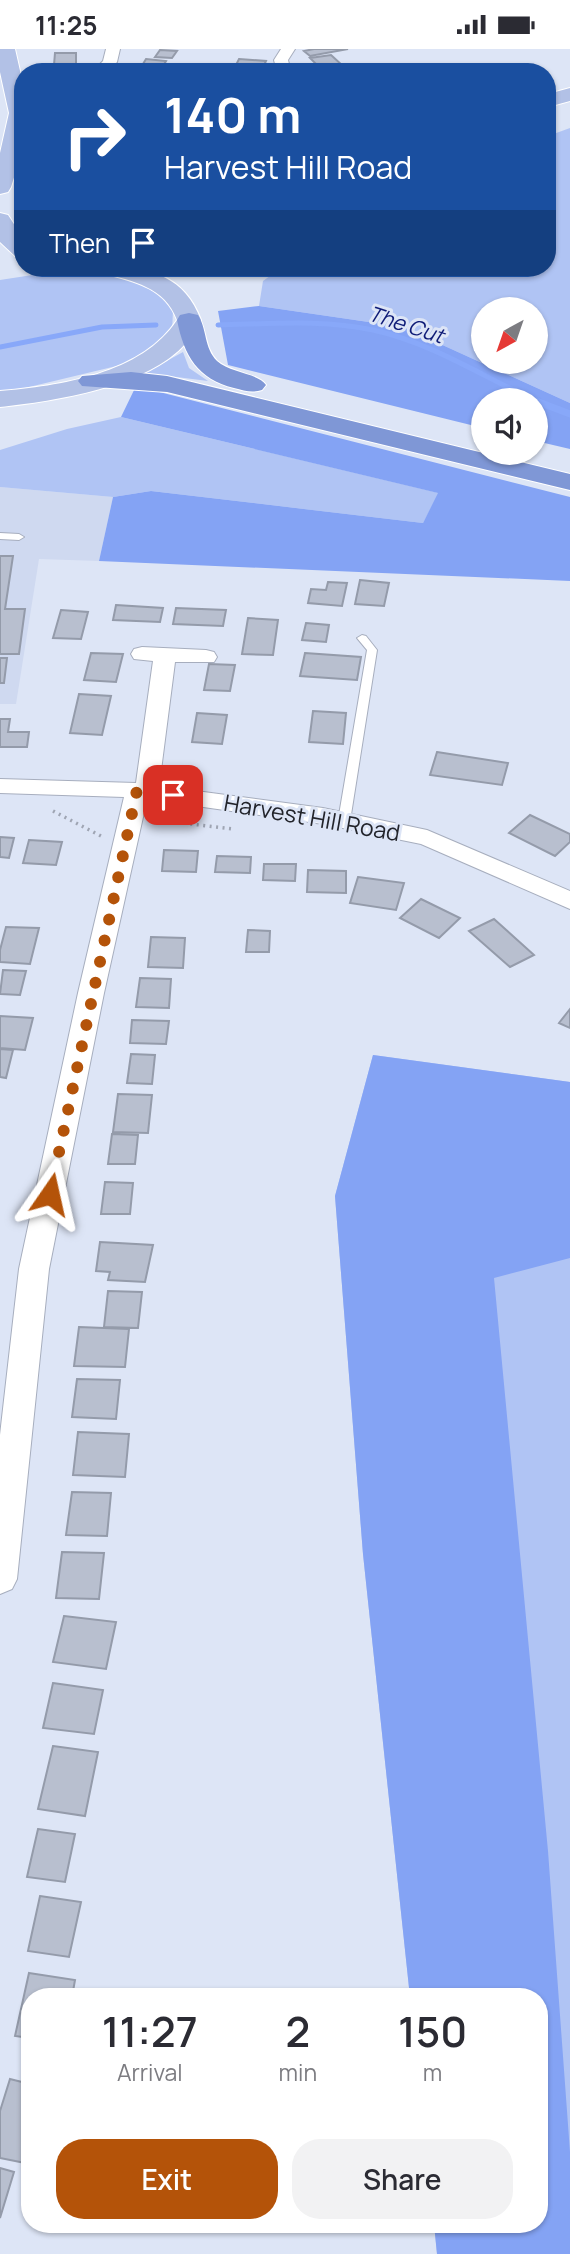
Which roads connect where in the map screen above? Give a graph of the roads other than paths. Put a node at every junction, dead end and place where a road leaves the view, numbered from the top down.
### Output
1 (5, 49) edge
2 (112, 51) edge
3 (130, 53) dead end
4 (14, 87) edge
5 (14, 145) edge
6 (3, 166) edge
7 (0, 187) edge
8 (0, 221) edge
9 (14, 247) edge
10 (144, 277) edge
11 (185, 277) edge
12 (188, 318) junction
13 (91, 381) junction
14 (8, 400) edge
15 (471, 438) edge
16 (548, 456) edge
17 (570, 462) edge
18 (570, 482) edge
19 (0, 536) edge
20 (19, 537) dead end
21 (362, 638) dead end
22 (206, 657) dead end
23 (0, 786) edge
24 (139, 799) junction
25 (344, 821) junction
26 (570, 901) edge
27 (0, 1579) edge

1 - 4 main road
2 - 3 street
5 - 6 main road
6 - 7 main road
8 - 9 main road
10 - 12 main road
11 - 12 main road
12 - 13 main road
12 - 15 highway
13 - 14 main road
13 - 18 highway
16 - 17 highway
19 - 20 lane
21 - 25 lane
22 - 24 street
23 - 24 street, Harvest Hill Road
24 - 25 street, Harvest Hill Road
24 - 27 street
25 - 26 street, Harvest Hill Road

